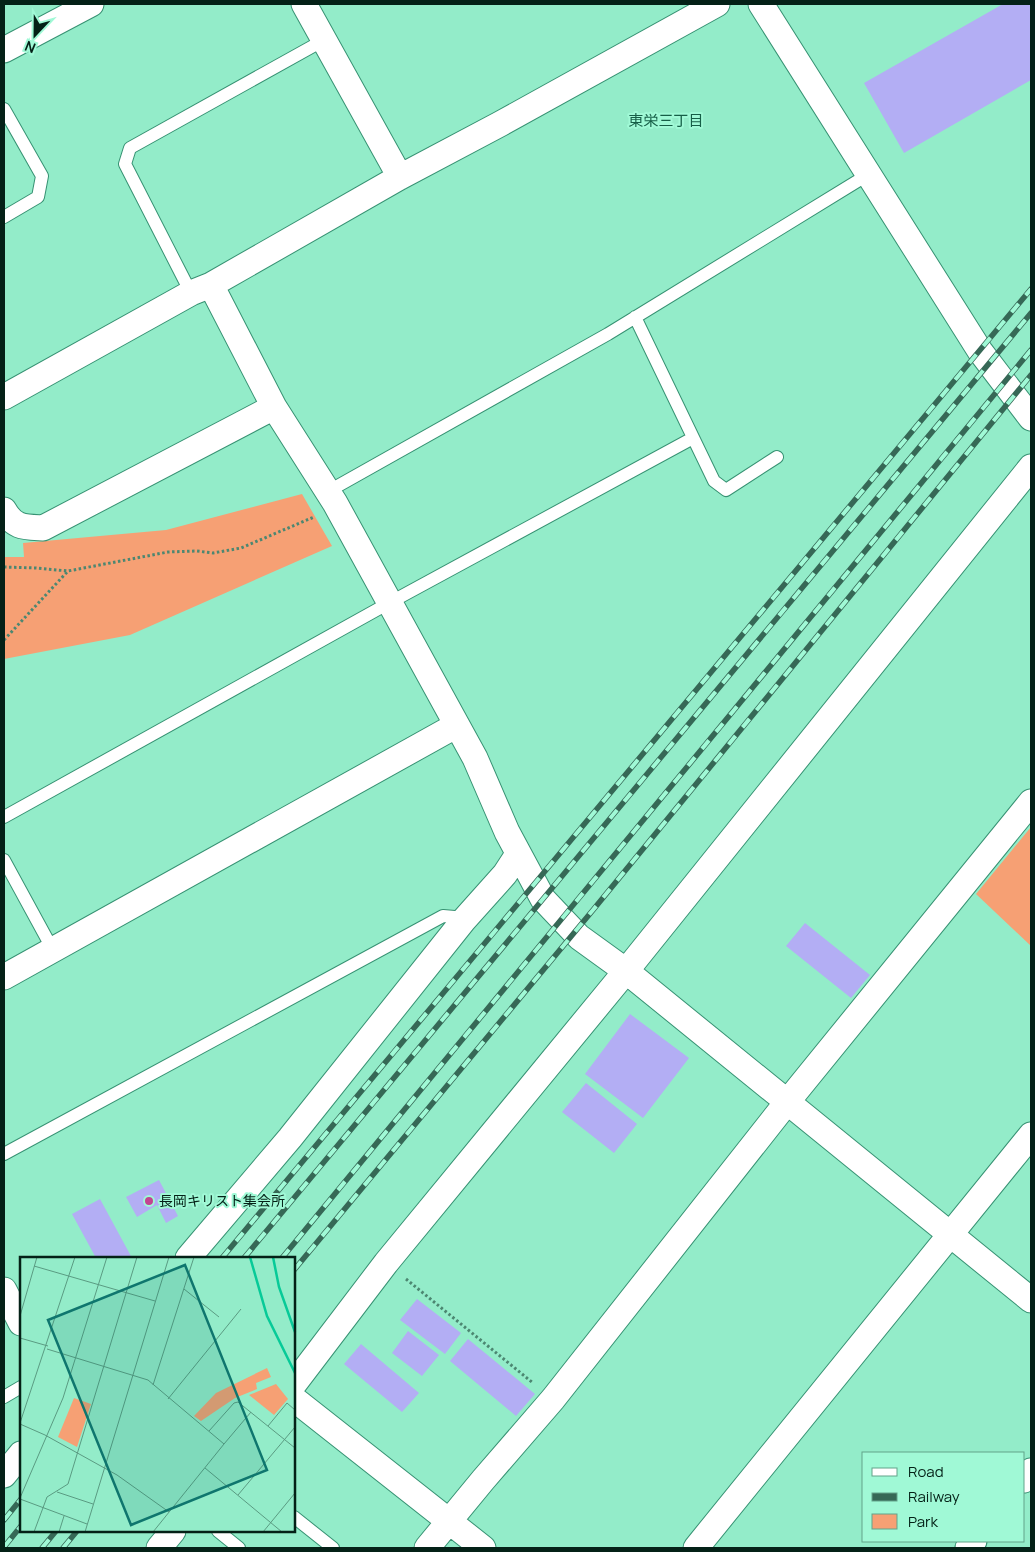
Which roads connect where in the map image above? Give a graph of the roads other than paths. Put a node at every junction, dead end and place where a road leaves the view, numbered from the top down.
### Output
1 (91, 4) edge
2 (304, 4) edge
3 (717, 4) edge
4 (761, 4) edge
5 (324, 40) junction
6 (4, 50) edge
7 (4, 109) edge
8 (869, 174) junction
9 (400, 177) junction
10 (4, 217) edge
11 (201, 289) junction
12 (635, 317) junction
13 (4, 397) edge
14 (274, 407) junction
15 (1031, 418) edge
16 (693, 438) junction
17 (777, 457) dead end
18 (1031, 467) edge
19 (327, 492) junction
20 (4, 510) edge
21 (389, 603) junction
22 (457, 725) junction
23 (1031, 802) edge
24 (4, 817) edge
25 (518, 854) junction
26 (4, 860) edge
27 (466, 918) junction
28 (53, 950) junction
29 (626, 970) junction
30 (4, 977) edge
31 (788, 1101) junction
32 (1031, 1135) edge
33 (4, 1154) edge
34 (951, 1235) junction
35 (189, 1257) edge
36 (4, 1290) edge
37 (1031, 1300) edge
38 (20, 1321) edge
39 (295, 1383) edge
40 (20, 1388) edge
41 (4, 1397) edge
42 (295, 1400) edge
43 (20, 1455) edge
44 (4, 1475) edge
45 (295, 1517) edge
46 (448, 1522) junction
47 (172, 1532) edge
48 (219, 1532) edge
49 (159, 1548) edge
50 (239, 1548) edge
51 (332, 1548) edge
52 (427, 1548) edge
53 (484, 1548) edge
54 (696, 1548) edge

1 - 6 street
2 - 5 street
3 - 9 street
4 - 8 street
5 - 9 street
5 - 11 lane
7 - 10 lane
8 - 12 lane
8 - 15 street
9 - 11 street
11 - 13 street
11 - 14 street
12 - 16 lane
12 - 19 lane
14 - 19 street
14 - 20 street
16 - 17 lane
16 - 21 lane
18 - 29 street
19 - 21 street
21 - 22 street
21 - 24 lane
22 - 25 street
22 - 28 street
23 - 31 street
25 - 27 street
25 - 29 street
26 - 28 lane
27 - 33 lane
27 - 35 street
28 - 30 street
29 - 31 street
29 - 39 street
31 - 34 street
31 - 46 street
32 - 34 street
34 - 37 street
34 - 54 street
36 - 38 street
40 - 41 lane
42 - 46 street
43 - 44 street
45 - 51 lane
46 - 52 street
46 - 53 street
47 - 49 street
48 - 50 lane

